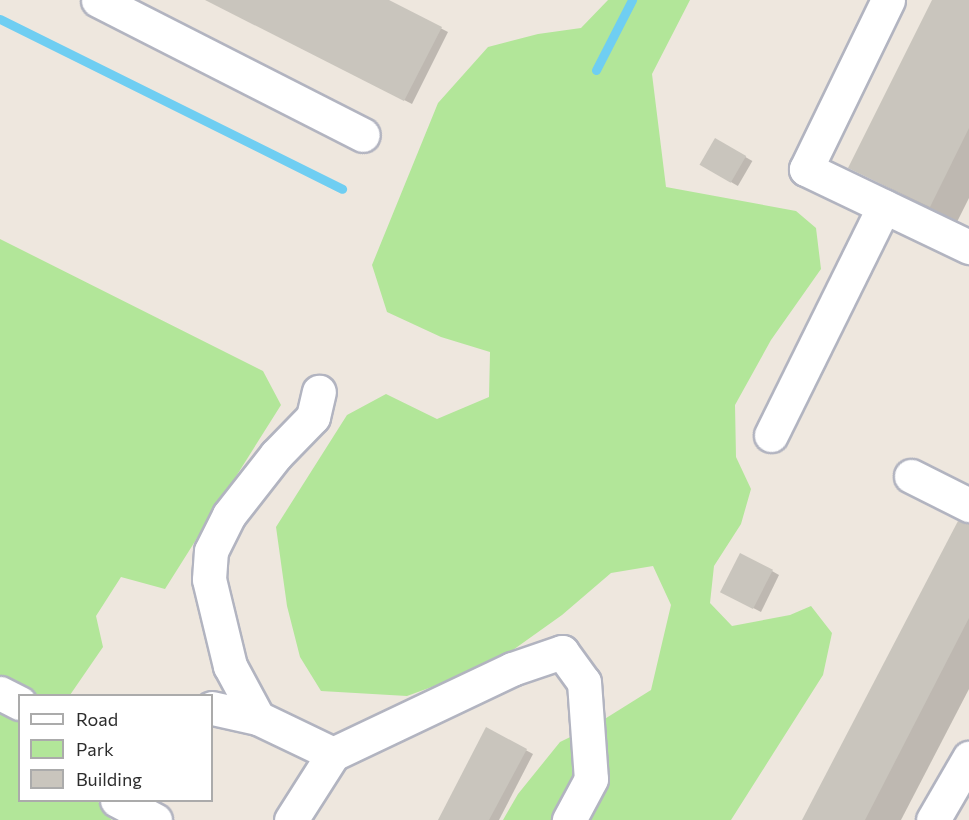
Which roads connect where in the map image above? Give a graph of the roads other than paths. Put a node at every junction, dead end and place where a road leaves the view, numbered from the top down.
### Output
1 (98, 0) edge
2 (888, 0) edge
3 (363, 135) dead end
4 (884, 206) junction
5 (968, 244) edge
6 (319, 392) dead end
7 (771, 435) dead end
8 (911, 476) dead end
9 (969, 505) edge
10 (0, 693) edge
11 (18, 702) edge
12 (213, 708) edge
13 (258, 718) junction
14 (333, 754) junction
15 (969, 758) edge
16 (119, 802) edge
17 (155, 820) edge
18 (291, 820) edge
19 (568, 820) edge
20 (933, 820) edge

1 - 3 lane
2 - 4 lane
4 - 5 lane
4 - 7 lane
6 - 13 lane
8 - 9 lane
10 - 11 lane
12 - 13 lane
13 - 14 lane
14 - 18 lane
14 - 19 lane
15 - 20 lane
16 - 17 lane

